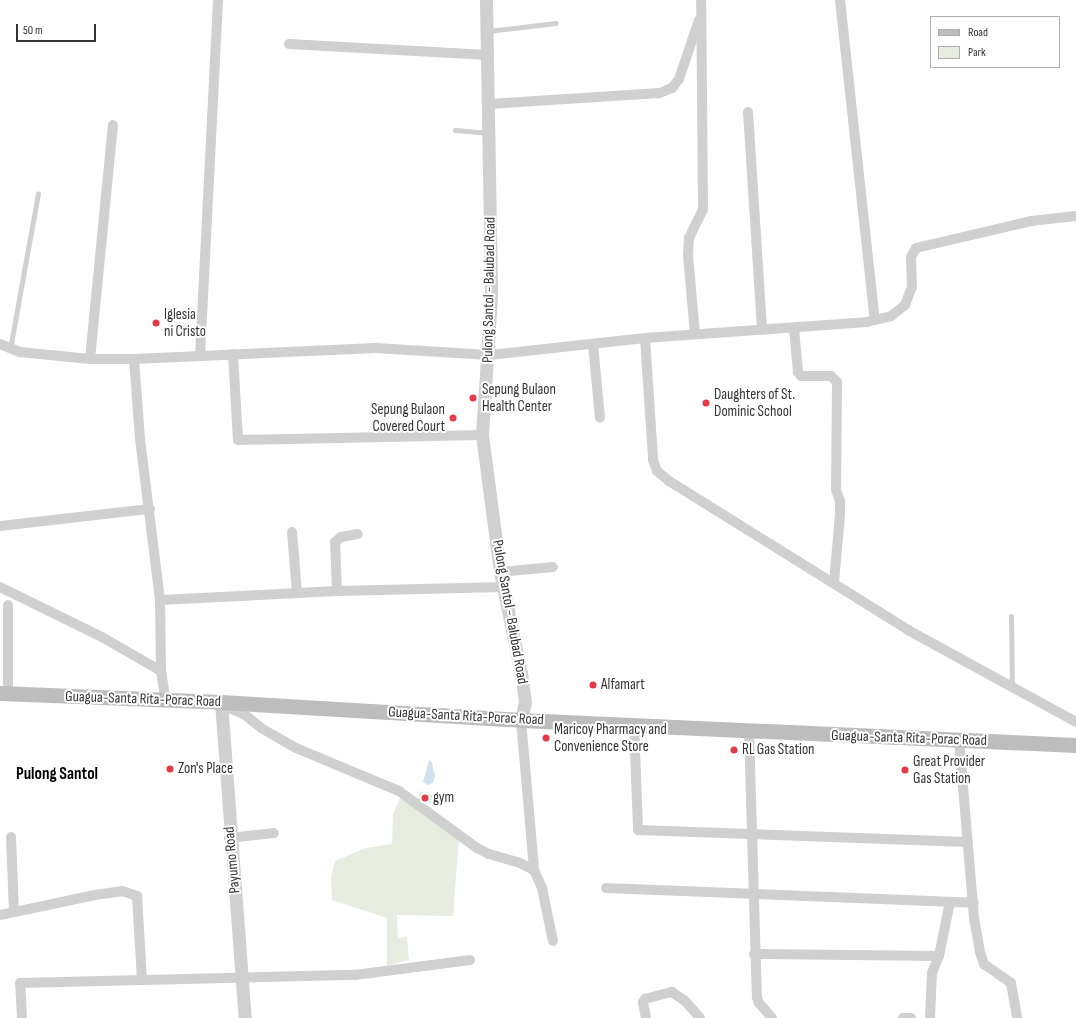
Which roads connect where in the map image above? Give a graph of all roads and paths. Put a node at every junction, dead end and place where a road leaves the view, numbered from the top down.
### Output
1 (218, 0) edge
2 (486, 0) edge
3 (701, 0) edge
4 (840, 0) edge
5 (701, 13) junction
6 (556, 23) dead end
7 (487, 31) junction
8 (289, 44) dead end
9 (488, 55) junction
10 (490, 104) junction
11 (748, 112) dead end
12 (113, 125) dead end
13 (455, 130) dead end
14 (490, 134) junction
15 (38, 194) dead end
16 (1076, 216) edge
17 (875, 320) junction
18 (794, 329) junction
19 (762, 330) junction
20 (695, 334) junction
21 (645, 338) junction
22 (0, 344) edge
23 (593, 344) junction
24 (10, 349) junction
25 (233, 354) junction
26 (489, 355) junction
27 (200, 356) junction
28 (90, 359) junction
29 (134, 359) junction
30 (600, 418) dead end
31 (482, 435) junction
32 (150, 509) junction
33 (0, 526) edge
34 (292, 532) dead end
35 (358, 534) dead end
36 (553, 567) dead end
37 (500, 572) junction
38 (834, 582) junction
39 (0, 587) edge
40 (504, 587) junction
41 (337, 591) junction
42 (297, 593) junction
43 (160, 600) junction
44 (8, 605) dead end
45 (1011, 616) dead end
46 (161, 671) junction
47 (1012, 685) junction
48 (4, 693) edge
49 (166, 701) junction
50 (221, 703) junction
51 (521, 720) junction
52 (1076, 722) edge
53 (634, 724) junction
54 (749, 731) junction
55 (959, 739) junction
56 (1076, 745) edge
57 (274, 833) dead end
58 (750, 836) junction
59 (11, 837) dead end
60 (229, 838) junction
61 (968, 842) junction
62 (534, 870) junction
63 (606, 888) dead end
64 (753, 895) junction
65 (950, 902) junction
66 (974, 903) junction
67 (14, 912) junction
68 (0, 915) edge
69 (553, 942) dead end
70 (754, 954) junction
71 (939, 956) junction
72 (470, 960) dead end
73 (142, 979) junction
74 (243, 979) junction
75 (22, 1018) edge
76 (245, 1018) edge
77 (646, 1018) edge
78 (700, 1018) edge
79 (772, 1018) edge
80 (903, 1018) edge
81 (911, 1018) edge
82 (930, 1018) edge
83 (1017, 1018) edge

1 - 27 street
2 - 7 street, Pulong Santol - Balubad Road
3 - 5 street
4 - 17 street
5 - 10 street
5 - 20 street
6 - 7 lane
7 - 9 street, Pulong Santol - Balubad Road
8 - 9 street
9 - 10 street, Pulong Santol - Balubad Road
10 - 14 street, Pulong Santol - Balubad Road
11 - 19 street
12 - 28 street
13 - 14 lane
14 - 26 street, Pulong Santol - Balubad Road
15 - 24 lane
16 - 17 street
17 - 18 street
18 - 19 street
18 - 38 street
19 - 20 street
20 - 21 street
21 - 23 street
21 - 38 street
22 - 24 street
23 - 26 street
23 - 30 street
24 - 28 street
25 - 26 street
25 - 27 street
25 - 31 street
26 - 31 street, Pulong Santol - Balubad Road
27 - 29 street
28 - 29 street
29 - 32 street
31 - 37 street, Pulong Santol - Balubad Road
32 - 33 street
32 - 43 street
34 - 42 street
35 - 41 street
36 - 37 street
37 - 40 street, Pulong Santol - Balubad Road
38 - 47 street
39 - 46 street
40 - 41 street
40 - 51 street, Pulong Santol - Balubad Road
41 - 42 street
42 - 43 street
43 - 46 street
44 - 48 street
45 - 47 lane
46 - 49 street
47 - 52 street
48 - 49 main road, Guagua-Santa Rita-Porac Road
49 - 50 main road, Guagua-Santa Rita-Porac Road
50 - 51 main road, Guagua-Santa Rita-Porac Road
50 - 60 street, Payumo Road
50 - 62 street
51 - 53 main road, Guagua-Santa Rita-Porac Road
51 - 62 street
53 - 54 main road, Guagua-Santa Rita-Porac Road
53 - 58 street
54 - 55 main road, Guagua-Santa Rita-Porac Road
54 - 58 street
55 - 56 main road, Guagua-Santa Rita-Porac Road
55 - 61 street
57 - 60 street
58 - 61 street
58 - 64 street
59 - 67 street
60 - 74 street, Payumo Road
61 - 66 street
62 - 69 street
63 - 64 street
64 - 65 street
64 - 70 street
65 - 66 street
65 - 71 street
66 - 83 street
67 - 68 street
67 - 73 street
70 - 71 street
70 - 79 street
71 - 82 street
72 - 74 street
73 - 74 street
73 - 75 street
74 - 76 street, Payumo Road
77 - 78 street
80 - 81 street

